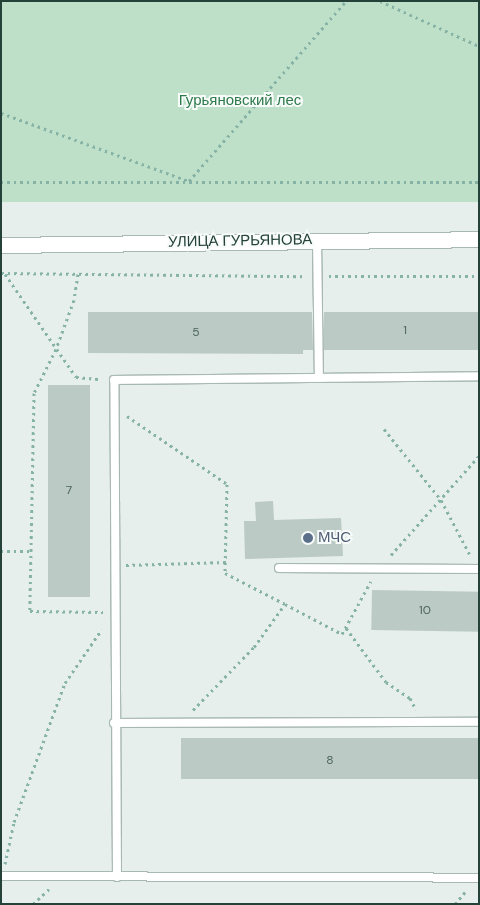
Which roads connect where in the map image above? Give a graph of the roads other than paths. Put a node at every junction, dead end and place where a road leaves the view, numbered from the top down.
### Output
1 (317, 240) junction
2 (479, 240) edge
3 (1, 245) edge
4 (479, 376) edge
5 (319, 378) junction
6 (279, 568) dead end
7 (478, 569) edge
8 (479, 722) edge
9 (114, 723) junction
10 (1, 876) edge
11 (117, 877) junction
12 (479, 878) edge

1 - 2 street, УЛИЦА ГУРЬЯНОВА
1 - 3 street, УЛИЦА ГУРЬЯНОВА
1 - 5 lane
4 - 5 lane
5 - 9 lane
6 - 7 lane
8 - 9 lane
9 - 11 lane
10 - 11 lane
11 - 12 lane

